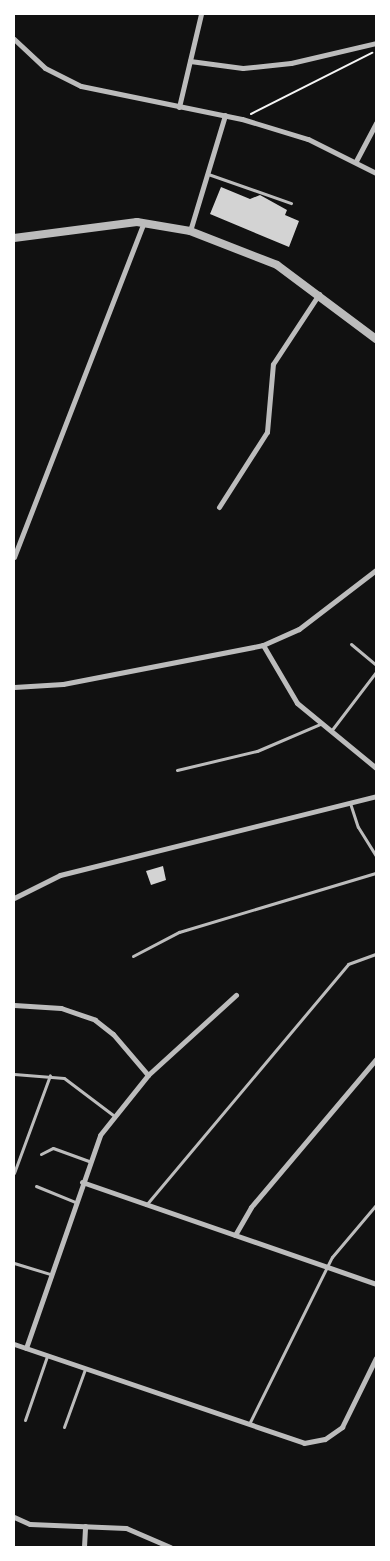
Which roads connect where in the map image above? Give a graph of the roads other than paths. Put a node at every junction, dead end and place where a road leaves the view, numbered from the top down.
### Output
1 (201, 14) edge
2 (14, 39) edge
3 (376, 43) edge
4 (190, 61) junction
5 (178, 107) junction
6 (225, 115) junction
7 (376, 123) edge
8 (356, 161) junction
9 (376, 173) edge
10 (207, 174) junction
11 (291, 203) dead end
12 (144, 222) junction
13 (190, 230) junction
14 (14, 238) edge
15 (319, 294) junction
16 (376, 339) edge
17 (220, 507) dead end
18 (14, 557) edge
19 (376, 570) edge
20 (351, 644) dead end
21 (263, 645) junction
22 (376, 665) edge
23 (376, 672) edge
24 (14, 687) edge
25 (320, 724) junction
26 (330, 732) junction
27 (376, 768) edge
28 (177, 770) dead end
29 (376, 796) edge
30 (350, 803) junction
31 (376, 856) edge
32 (376, 873) edge
33 (14, 898) edge
34 (376, 954) edge
35 (133, 956) dead end
36 (236, 995) dead end
37 (14, 1005) edge
38 (376, 1059) edge
39 (14, 1074) edge
40 (148, 1075) junction
41 (50, 1076) junction
42 (113, 1115) junction
43 (42, 1154) dead end
44 (90, 1161) junction
45 (14, 1173) edge
46 (82, 1182) junction
47 (36, 1186) dead end
48 (75, 1202) junction
49 (376, 1204) edge
50 (146, 1205) junction
51 (235, 1235) junction
52 (14, 1263) edge
53 (330, 1268) junction
54 (52, 1274) junction
55 (376, 1284) edge
56 (14, 1344) edge
57 (26, 1348) junction
58 (47, 1356) junction
59 (376, 1358) edge
60 (85, 1369) junction
61 (26, 1420) dead end
62 (249, 1424) junction
63 (64, 1427) dead end
64 (14, 1516) edge
65 (85, 1526) junction
66 (84, 1547) edge
67 (170, 1547) edge

1 - 4 street
2 - 5 street
3 - 4 street
4 - 5 street
5 - 6 street
6 - 8 street
6 - 10 street
7 - 8 street
8 - 9 street
10 - 11 lane
10 - 13 street
12 - 13 street
12 - 14 street
12 - 18 street
13 - 15 street
15 - 16 street
15 - 17 street
19 - 21 street
20 - 22 lane
21 - 24 street
21 - 25 street
23 - 26 lane
25 - 26 street
25 - 28 lane
26 - 27 street
29 - 30 street
30 - 31 lane
30 - 33 street
32 - 35 lane
34 - 50 lane
36 - 40 street
37 - 40 street
38 - 51 street
39 - 41 lane
40 - 42 street
41 - 42 lane
41 - 45 lane
42 - 44 street
43 - 44 lane
44 - 46 street
46 - 48 street
46 - 50 street
47 - 48 lane
48 - 54 street
49 - 53 lane
50 - 51 street
51 - 53 street
52 - 54 lane
53 - 55 street
53 - 62 lane
54 - 57 street
56 - 57 street
57 - 58 street
58 - 60 street
58 - 61 lane
59 - 62 street
60 - 62 street
60 - 63 lane
64 - 65 street
65 - 66 street
65 - 67 street

